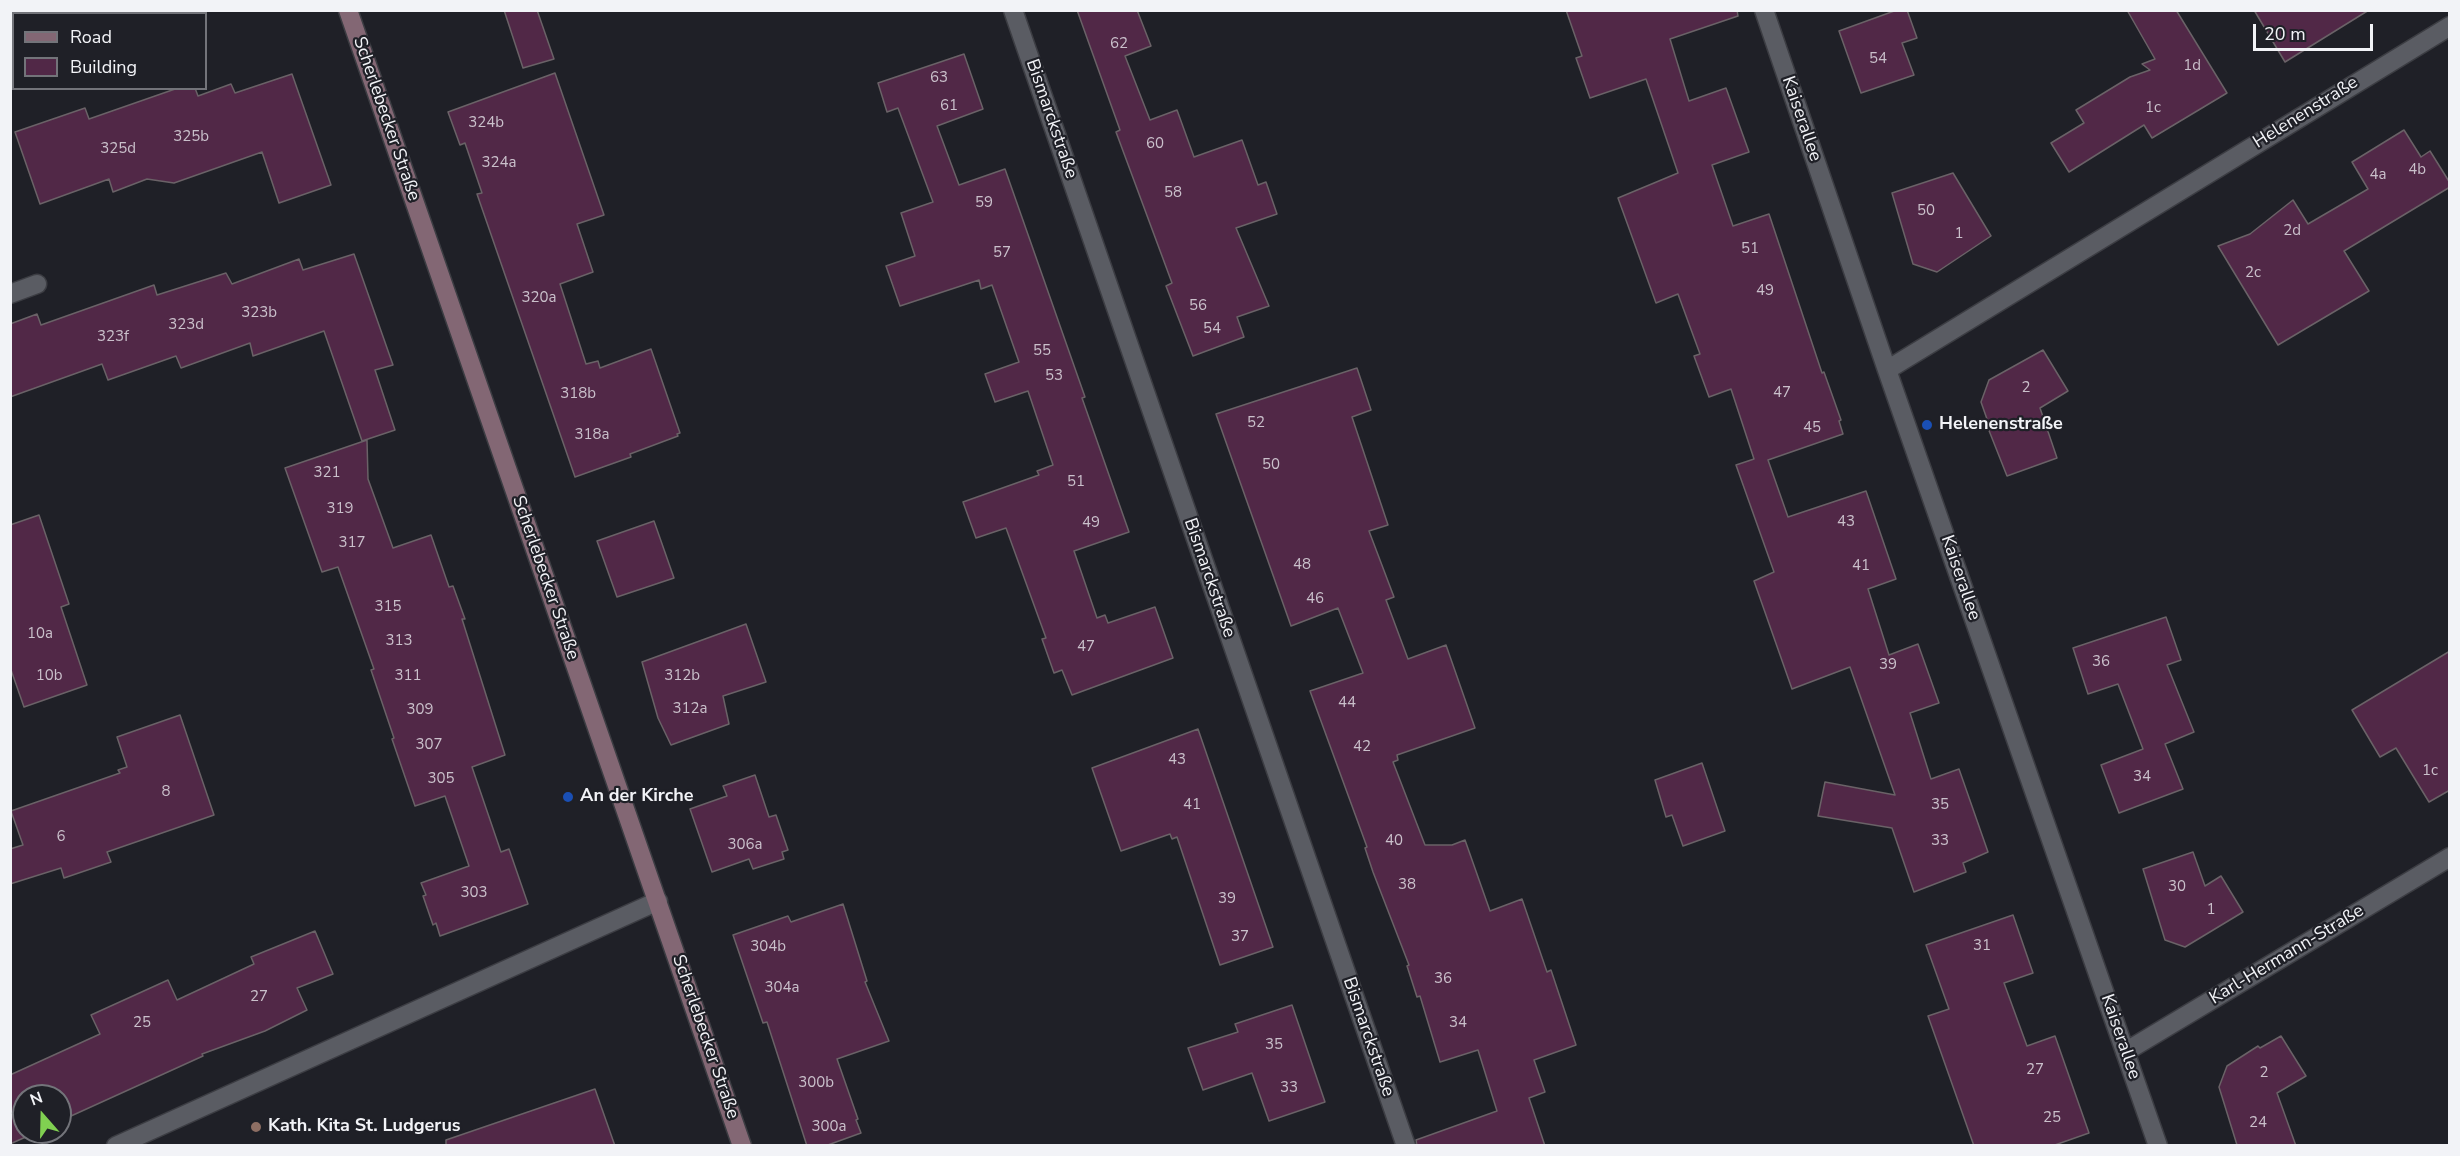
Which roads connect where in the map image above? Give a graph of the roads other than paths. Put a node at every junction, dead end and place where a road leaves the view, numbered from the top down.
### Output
1 (348, 10) edge
2 (1013, 10) edge
3 (1764, 10) edge
4 (2450, 26) edge
5 (37, 284) dead end
6 (10, 294) edge
7 (1887, 370) junction
8 (2450, 857) edge
9 (658, 901) junction
10 (2125, 1052) junction
11 (116, 1146) edge
12 (742, 1146) edge
13 (1406, 1146) edge
14 (2158, 1146) edge

1 - 9 street, Scherlebecker Straße
2 - 13 street, Bismarckstraße
3 - 7 street, Kaiserallee
4 - 7 street, Helenenstraße
5 - 6 street
7 - 10 street, Kaiserallee
8 - 10 street, Karl-Hermann-Straße
9 - 11 street
9 - 12 street, Scherlebecker Straße
10 - 14 street, Kaiserallee

